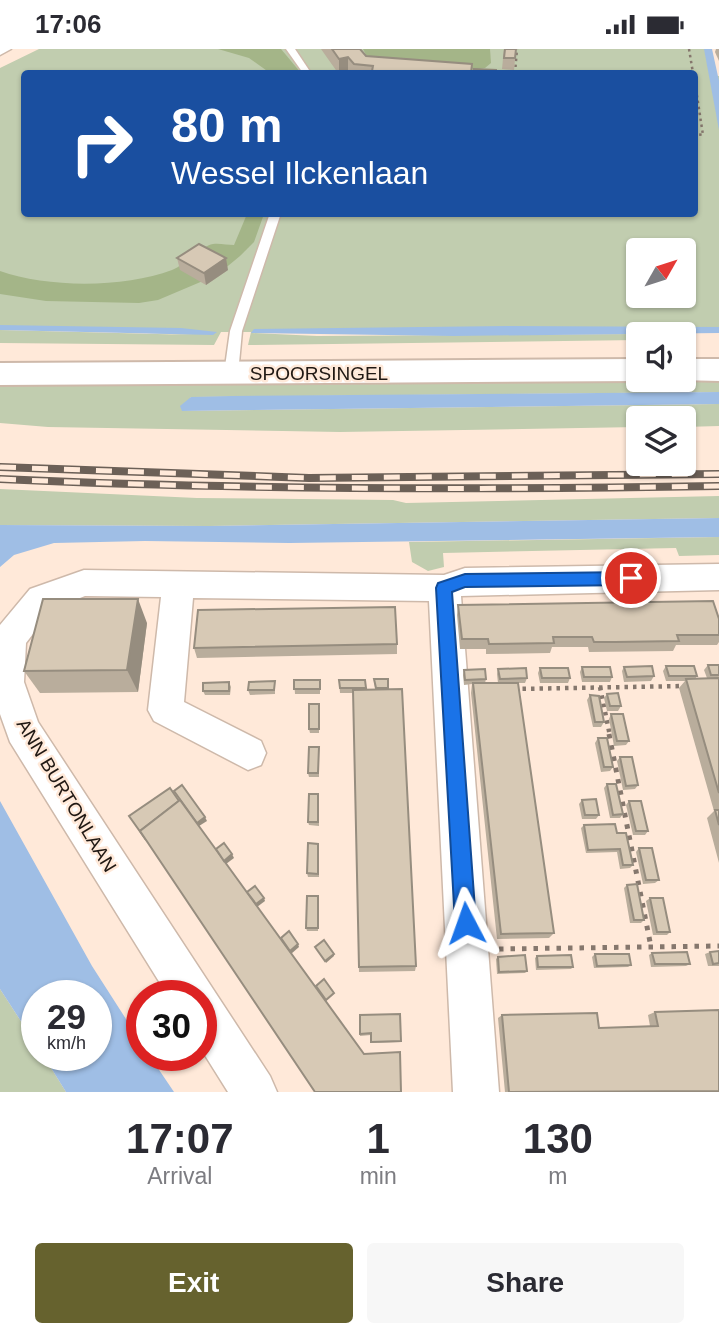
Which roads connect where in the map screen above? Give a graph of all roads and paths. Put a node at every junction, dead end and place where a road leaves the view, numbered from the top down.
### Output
1 (290, 49) edge
2 (517, 49) edge
3 (689, 49) edge
4 (305, 70) edge
5 (515, 70) edge
6 (692, 70) edge
7 (698, 102) edge
8 (698, 134) edge
9 (275, 217) edge
10 (626, 370) edge
11 (696, 370) edge
12 (719, 370) edge
13 (0, 374) edge
14 (231, 374) junction
15 (717, 583) edge
16 (178, 585) junction
17 (444, 588) junction
18 (693, 686) edge
19 (600, 687) junction
20 (505, 689) edge
21 (248, 753) dead end
22 (719, 946) edge
23 (651, 947) junction
24 (467, 949) junction
25 (183, 980) edge
26 (217, 1034) edge
27 (254, 1092) edge
28 (476, 1092) edge

1 - 4 lane
2 - 5 path
3 - 6 path
7 - 8 path
9 - 14 lane
10 - 14 main road, SPOORSINGEL
11 - 12 main road
13 - 14 main road, SPOORSINGEL
15 - 17 street, ANN BURTONLAAN
16 - 17 street, ANN BURTONLAAN
16 - 21 street
16 - 25 street, ANN BURTONLAAN
17 - 24 street
18 - 19 path
19 - 20 path
19 - 23 path
22 - 23 path
23 - 24 path
24 - 28 street
26 - 27 street

